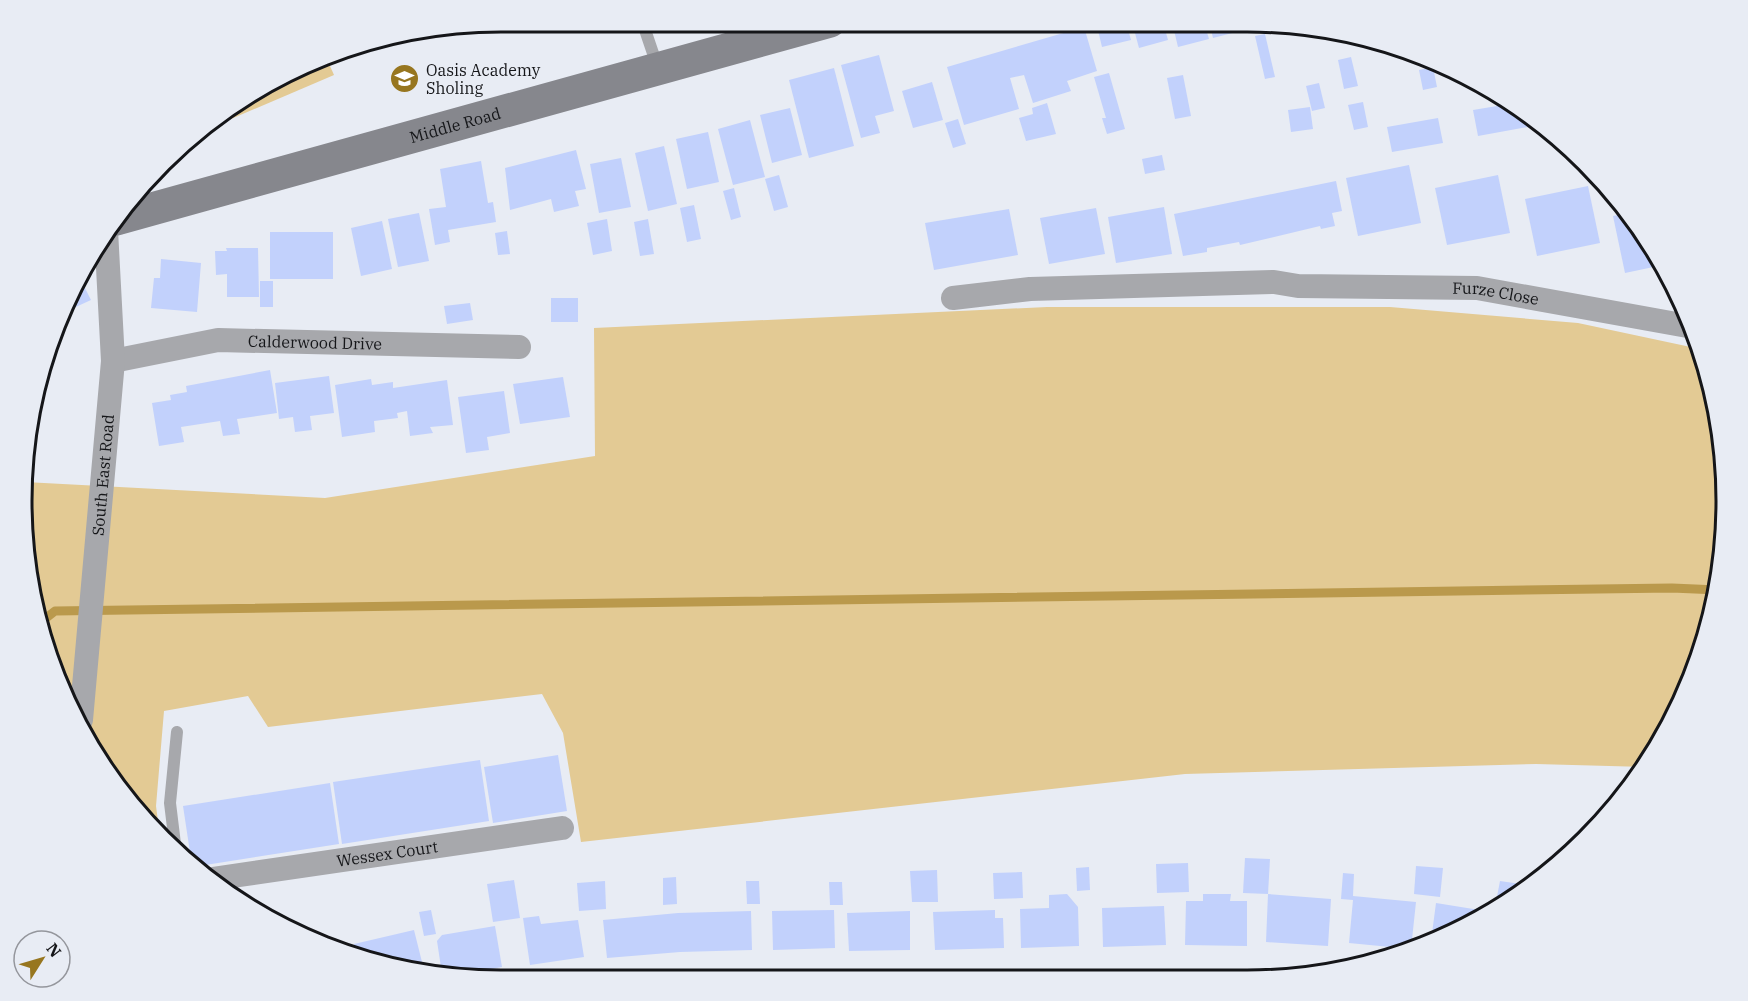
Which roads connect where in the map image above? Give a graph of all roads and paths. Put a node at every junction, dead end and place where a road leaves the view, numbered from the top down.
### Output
1 (646, 32) edge
2 (791, 32) edge
3 (658, 69) junction
4 (127, 216) edge
5 (107, 246) edge
6 (953, 298) dead end
7 (1682, 325) edge
8 (519, 347) dead end
9 (113, 361) junction
10 (82, 711) edge
11 (177, 732) dead end
12 (562, 828) dead end
13 (174, 837) edge
14 (222, 878) edge

1 - 3 lane
2 - 3 street, Middle Road
3 - 4 street, Middle Road
5 - 9 street, South East Road
6 - 7 street, Furze Close
8 - 9 street, Calderwood Drive
9 - 10 street, South East Road
11 - 13 lane
12 - 14 street, Wessex Court

